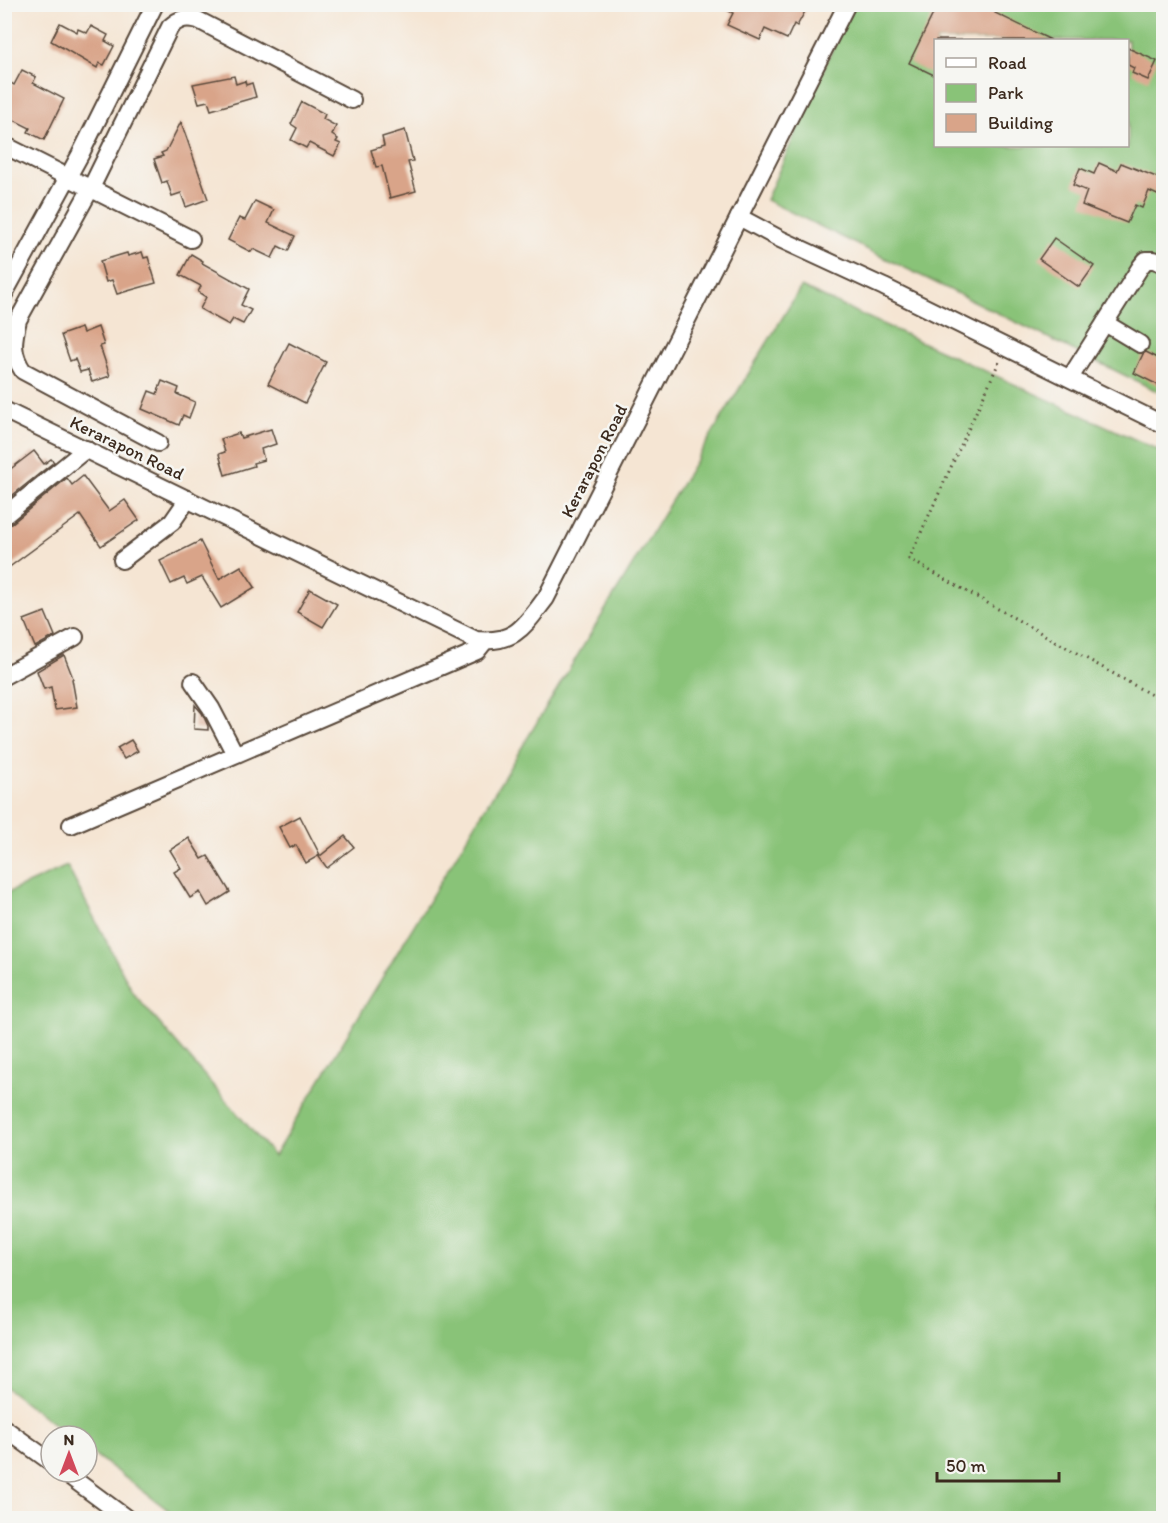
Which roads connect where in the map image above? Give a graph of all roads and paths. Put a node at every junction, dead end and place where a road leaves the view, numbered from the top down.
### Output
1 (155, 4) edge
2 (847, 4) edge
3 (352, 100) dead end
4 (4, 145) edge
5 (67, 176) junction
6 (91, 188) junction
7 (738, 217) junction
8 (191, 239) dead end
9 (1164, 264) edge
10 (4, 294) edge
11 (1105, 323) junction
12 (1140, 344) dead end
13 (1006, 347) junction
14 (1070, 378) junction
15 (4, 410) edge
16 (1164, 425) edge
17 (158, 443) dead end
18 (86, 449) junction
19 (188, 499) junction
20 (4, 516) edge
21 (122, 560) dead end
22 (75, 637) dead end
23 (485, 641) junction
24 (4, 676) edge
25 (193, 682) dead end
26 (1164, 702) edge
27 (235, 754) junction
28 (71, 825) dead end
29 (4, 1428) edge
30 (39, 1453) edge
31 (80, 1484) edge
32 (126, 1518) edge

1 - 5 street
2 - 7 street, Kerarapon Road
3 - 6 street
4 - 5 street
5 - 6 street
5 - 10 street
6 - 8 street
6 - 17 street
7 - 13 street
7 - 23 street, Kerarapon Road
9 - 11 street
11 - 12 street
11 - 14 street
13 - 14 street
13 - 26 path
14 - 16 street
15 - 18 street, Kerarapon Road
18 - 19 street, Kerarapon Road
18 - 20 street
19 - 21 street
19 - 23 street, Kerarapon Road
22 - 24 street
23 - 27 street
25 - 27 street
27 - 28 street
29 - 30 street
31 - 32 street

